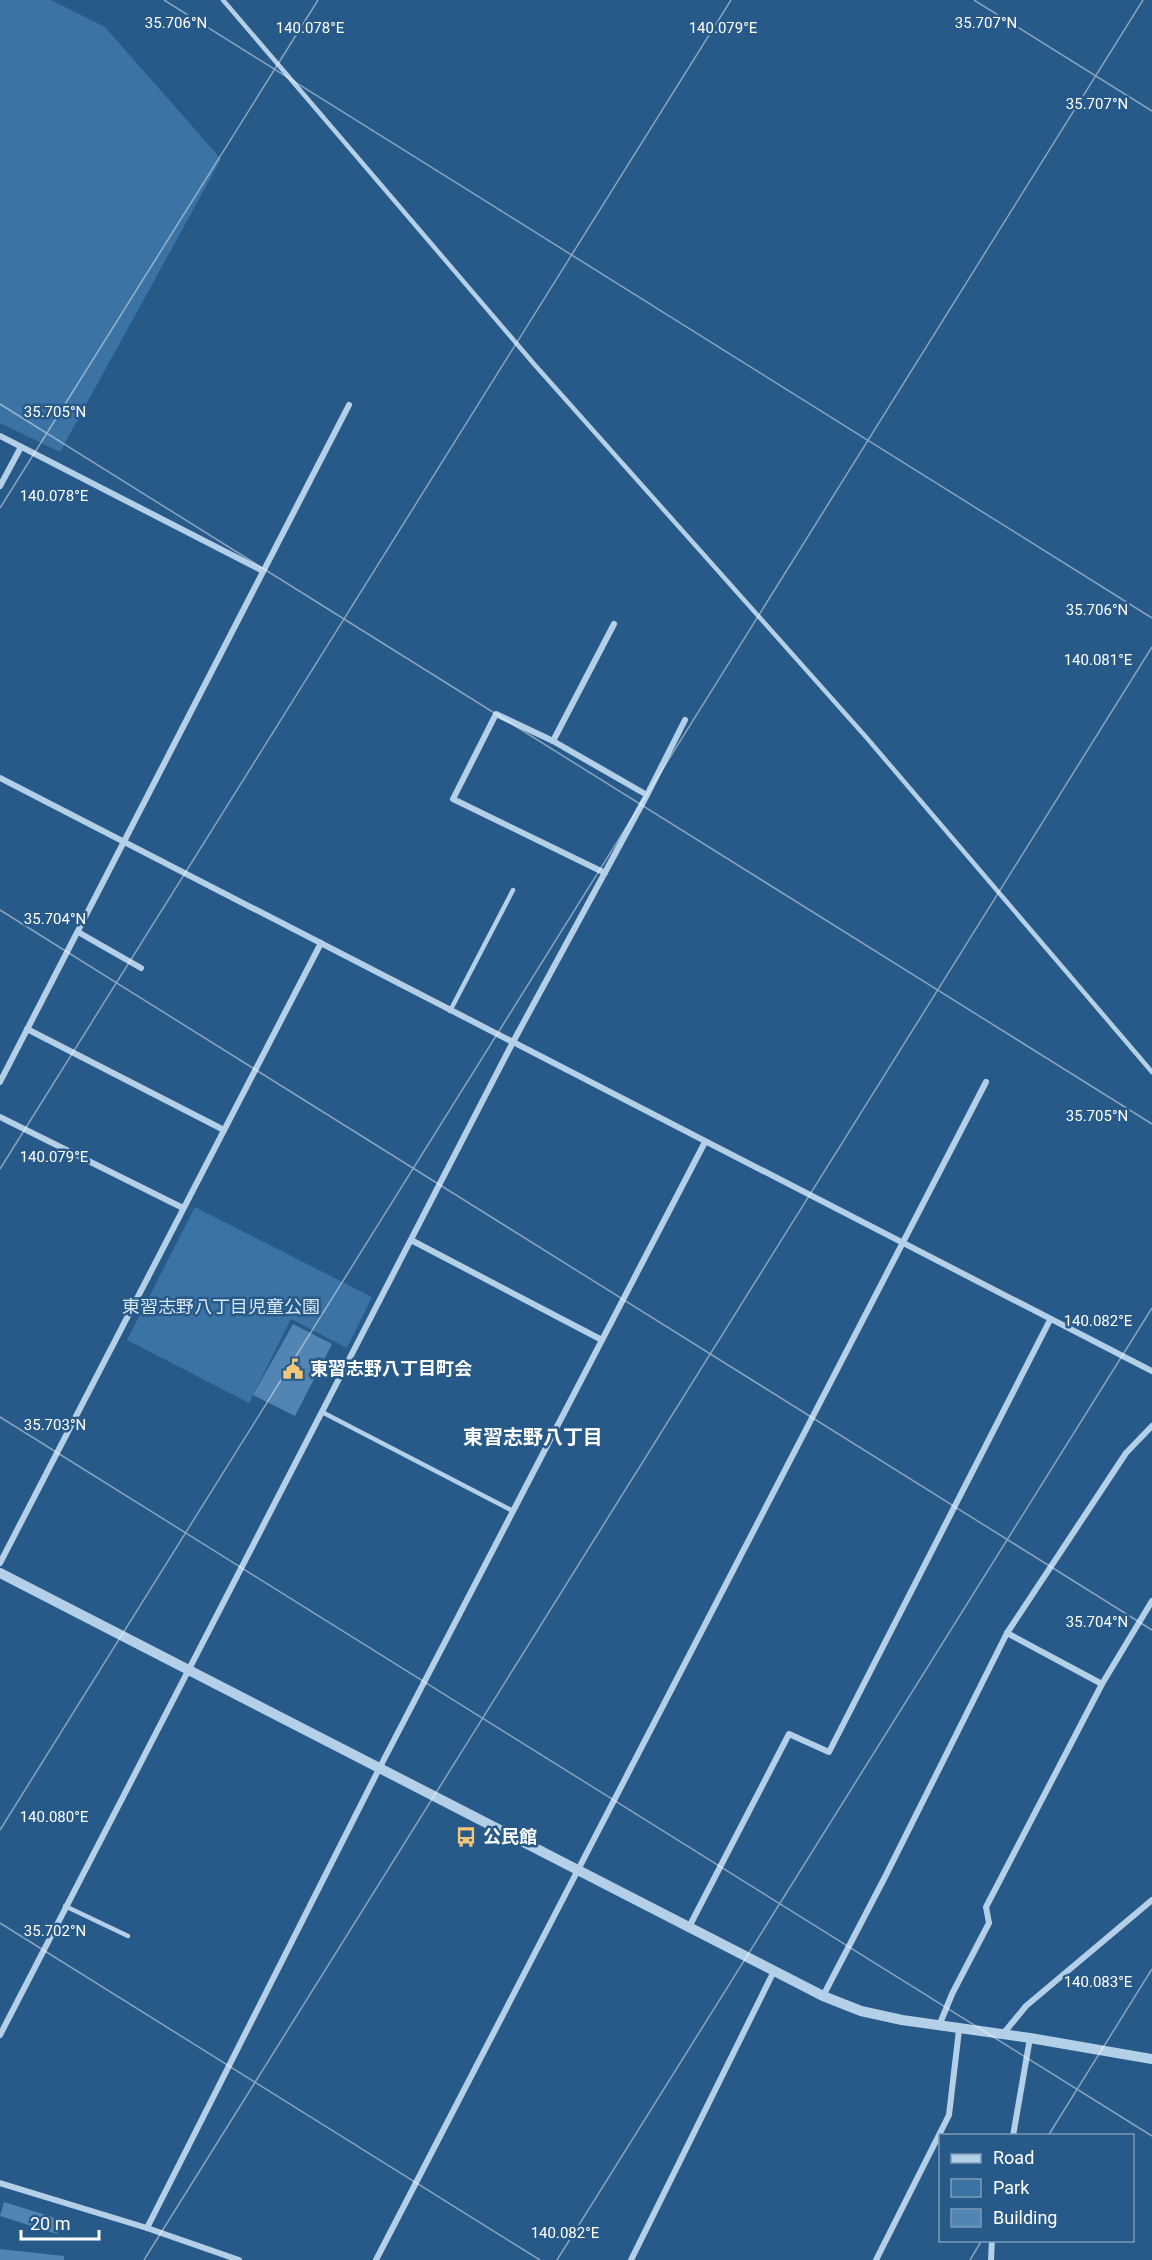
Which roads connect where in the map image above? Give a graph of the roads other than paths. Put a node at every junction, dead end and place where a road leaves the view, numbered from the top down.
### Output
1 (223, 0) edge
2 (349, 405) dead end
3 (0, 436) edge
4 (21, 447) junction
5 (0, 486) edge
6 (263, 571) junction
7 (614, 624) dead end
8 (685, 720) dead end
9 (553, 741) junction
10 (0, 778) edge
11 (647, 795) junction
12 (124, 841) junction
13 (605, 873) junction
14 (513, 890) dead end
15 (78, 932) junction
16 (321, 943) junction
17 (141, 968) dead end
18 (450, 1011) junction
19 (27, 1029) junction
20 (513, 1042) junction
21 (1152, 1072) edge
22 (0, 1082) edge
23 (986, 1082) dead end
24 (0, 1117) edge
25 (224, 1130) junction
26 (705, 1142) junction
27 (183, 1208) junction
28 (411, 1240) junction
29 (902, 1244) junction
30 (1050, 1320) junction
31 (602, 1340) junction
32 (1152, 1371) edge
33 (322, 1413) junction
34 (1152, 1426) edge
35 (513, 1511) junction
36 (0, 1563) edge
37 (0, 1573) edge
38 (1152, 1601) edge
39 (1007, 1633) junction
40 (188, 1671) junction
41 (1102, 1684) junction
42 (380, 1767) junction
43 (579, 1869) junction
44 (1152, 1900) edge
45 (65, 1906) junction
46 (689, 1927) junction
47 (128, 1936) dead end
48 (774, 1971) junction
49 (823, 1996) junction
50 (939, 2026) junction
51 (959, 2030) junction
52 (0, 2035) edge
53 (1003, 2035) junction
54 (1030, 2038) junction
55 (1152, 2060) edge
56 (939, 2134) edge
57 (1013, 2134) edge
58 (939, 2135) edge
59 (0, 2182) edge
60 (147, 2228) junction
61 (992, 2242) edge
62 (239, 2260) edge
63 (376, 2260) edge
64 (631, 2260) edge
65 (876, 2260) edge
66 (991, 2260) edge

1 - 21 lane
2 - 6 street
3 - 4 street
4 - 5 street
4 - 6 street
6 - 12 street
7 - 9 street
8 - 11 street
9 - 11 street
9 - 13 street
10 - 12 street
11 - 13 street
12 - 15 street
12 - 16 street
13 - 20 street
14 - 18 lane
15 - 17 street
15 - 19 street
16 - 18 street
16 - 25 street
18 - 20 street
19 - 22 street
19 - 25 street
20 - 26 street
20 - 28 street
23 - 29 street
24 - 27 street
25 - 27 street
26 - 29 street
26 - 31 street
27 - 36 street
28 - 31 street
28 - 33 street
29 - 30 street
29 - 43 street
30 - 32 street
30 - 46 street
31 - 35 street
33 - 35 lane
33 - 40 street
34 - 39 street
35 - 42 street
37 - 40 street
38 - 41 street
39 - 41 street
39 - 49 street
40 - 42 street
40 - 45 street
41 - 50 street
42 - 43 street
42 - 60 street
43 - 46 street
43 - 63 street
44 - 53 street
45 - 47 lane
45 - 52 street
46 - 48 street
48 - 49 street
48 - 64 street
49 - 50 street
50 - 51 street
51 - 53 street
51 - 56 street
53 - 54 street
54 - 55 street
54 - 57 street
58 - 65 street
59 - 60 street
60 - 62 street
61 - 66 street

